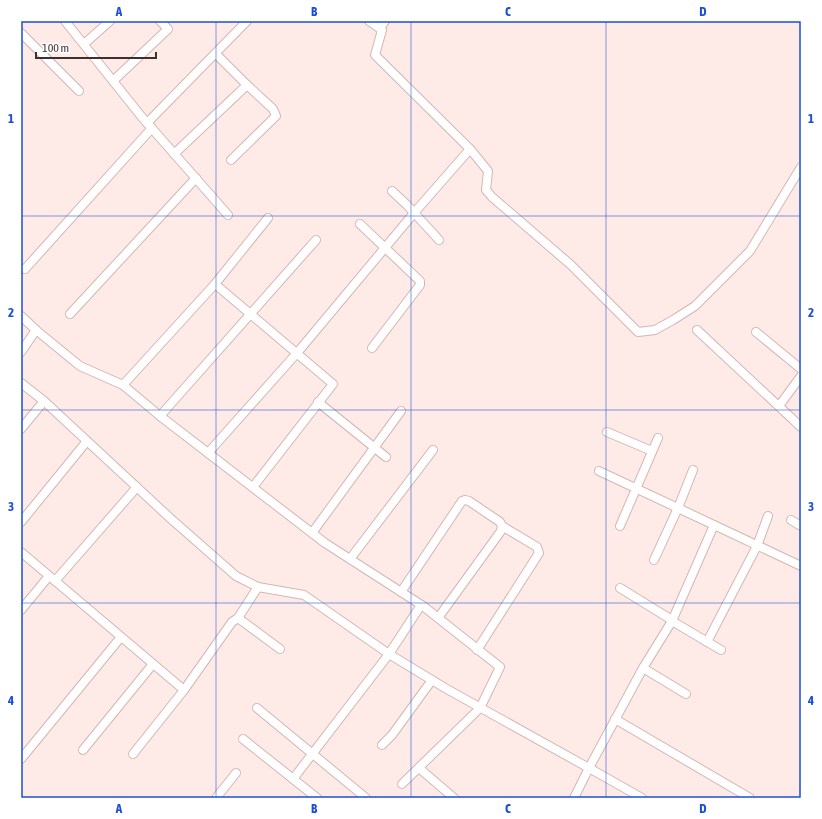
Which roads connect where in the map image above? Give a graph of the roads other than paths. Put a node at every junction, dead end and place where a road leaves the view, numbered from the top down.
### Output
1 (65, 21) edge
2 (110, 21) edge
3 (160, 21) edge
4 (246, 21) edge
5 (369, 21) edge
6 (385, 21) edge
7 (380, 28) junction
8 (21, 33) edge
9 (84, 44) junction
10 (216, 54) junction
11 (113, 81) junction
12 (247, 85) junction
13 (79, 91) dead end
14 (150, 126) junction
15 (470, 149) junction
16 (174, 154) junction
17 (231, 160) dead end
18 (801, 167) edge
19 (196, 178) junction
20 (392, 191) dead end
21 (414, 213) junction
22 (228, 215) dead end
23 (268, 218) dead end
24 (360, 224) dead end
25 (316, 240) dead end
26 (439, 240) dead end
27 (384, 248) junction
28 (25, 269) dead end
29 (215, 284) junction
30 (70, 314) dead end
31 (251, 314) junction
32 (21, 316) edge
33 (36, 330) junction
34 (697, 330) dead end
35 (756, 332) dead end
36 (372, 348) dead end
37 (21, 352) edge
38 (297, 353) junction
39 (801, 375) edge
40 (21, 383) edge
41 (123, 385) junction
42 (44, 401) junction
43 (318, 402) junction
44 (779, 406) junction
45 (401, 411) dead end
46 (160, 416) junction
47 (801, 427) edge
48 (21, 429) edge
49 (607, 432) dead end
50 (658, 438) dead end
51 (87, 441) junction
52 (373, 447) junction
53 (433, 450) dead end
54 (652, 451) junction
55 (208, 453) junction
56 (386, 457) dead end
57 (693, 470) dead end
58 (599, 471) dead end
59 (137, 487) junction
60 (254, 487) junction
61 (636, 489) junction
62 (678, 508) junction
63 (768, 516) dead end
64 (791, 520) dead end
65 (21, 522) edge
66 (714, 525) junction
67 (502, 526) junction
68 (620, 526) dead end
69 (801, 526) edge
70 (312, 533) junction
71 (757, 546) junction
72 (21, 552) edge
73 (350, 559) junction
74 (654, 560) dead end
75 (800, 562) edge
76 (52, 579) junction
77 (258, 588) junction
78 (620, 588) dead end
79 (401, 592) junction
80 (420, 605) junction
81 (21, 610) edge
82 (238, 618) junction
83 (438, 618) junction
84 (672, 620) junction
85 (121, 637) junction
86 (707, 642) junction
87 (280, 649) dead end
88 (478, 650) junction
89 (721, 650) dead end
90 (389, 654) junction
91 (154, 664) junction
92 (643, 668) junction
93 (432, 680) junction
94 (184, 690) junction
95 (686, 694) dead end
96 (257, 708) dead end
97 (480, 708) junction
98 (615, 719) junction
99 (243, 739) dead end
100 (382, 745) dead end
101 (83, 750) dead end
102 (133, 754) dead end
103 (314, 754) junction
104 (21, 759) edge
105 (419, 768) junction
106 (589, 768) junction
107 (236, 773) dead end
108 (293, 779) junction
109 (402, 784) dead end
110 (216, 798) edge
111 (317, 798) edge
112 (366, 798) edge
113 (454, 798) edge
114 (574, 798) edge
115 (642, 798) edge
116 (750, 798) edge

1 - 9 street
2 - 9 street
3 - 11 street
4 - 10 street
5 - 7 street
6 - 7 street
7 - 15 street
8 - 13 street
9 - 11 street
10 - 12 street
10 - 14 street
11 - 14 street
12 - 16 street
12 - 17 street
14 - 16 street
14 - 28 street
15 - 18 street
15 - 21 street
16 - 19 street
19 - 22 street
19 - 30 street
20 - 21 street
21 - 26 street
21 - 27 street
23 - 29 street
24 - 27 street
25 - 31 street
27 - 36 street
27 - 38 street
29 - 31 street
29 - 41 street
31 - 38 street
31 - 46 street
32 - 33 street
33 - 37 street
33 - 41 street
34 - 44 street
35 - 39 street
38 - 43 street
38 - 55 street
39 - 44 street
40 - 42 street
41 - 46 street
42 - 48 street
42 - 51 street
43 - 52 street
43 - 60 street
44 - 47 street
45 - 52 street
46 - 55 street
49 - 54 street
50 - 54 street
51 - 59 street
51 - 65 street
52 - 56 street
52 - 70 street
53 - 73 street
54 - 61 street
55 - 60 street
57 - 62 street
58 - 61 street
59 - 76 street
59 - 77 street
60 - 70 street
61 - 62 street
61 - 68 street
62 - 66 street
62 - 74 street
63 - 71 street
64 - 69 street
66 - 71 street
66 - 84 street
67 - 79 street
67 - 83 street
67 - 88 street
70 - 73 street
71 - 75 street
71 - 86 street
72 - 76 street
73 - 79 street
76 - 81 street
76 - 85 street
77 - 82 street
77 - 90 street
78 - 84 street
79 - 80 street
80 - 83 street
80 - 90 street
82 - 87 street
82 - 94 street
83 - 88 street
84 - 86 street
84 - 92 street
85 - 91 street
85 - 104 street
86 - 89 street
88 - 97 street
90 - 93 street
90 - 103 street
91 - 94 street
91 - 101 street
92 - 95 street
92 - 98 street
93 - 97 street
93 - 100 street
94 - 102 street
96 - 103 street
97 - 105 street
97 - 106 street
98 - 106 street
98 - 116 street
99 - 108 street
103 - 108 street
103 - 112 street
105 - 109 street
105 - 113 street
106 - 114 street
106 - 115 street
107 - 110 street
108 - 111 street

